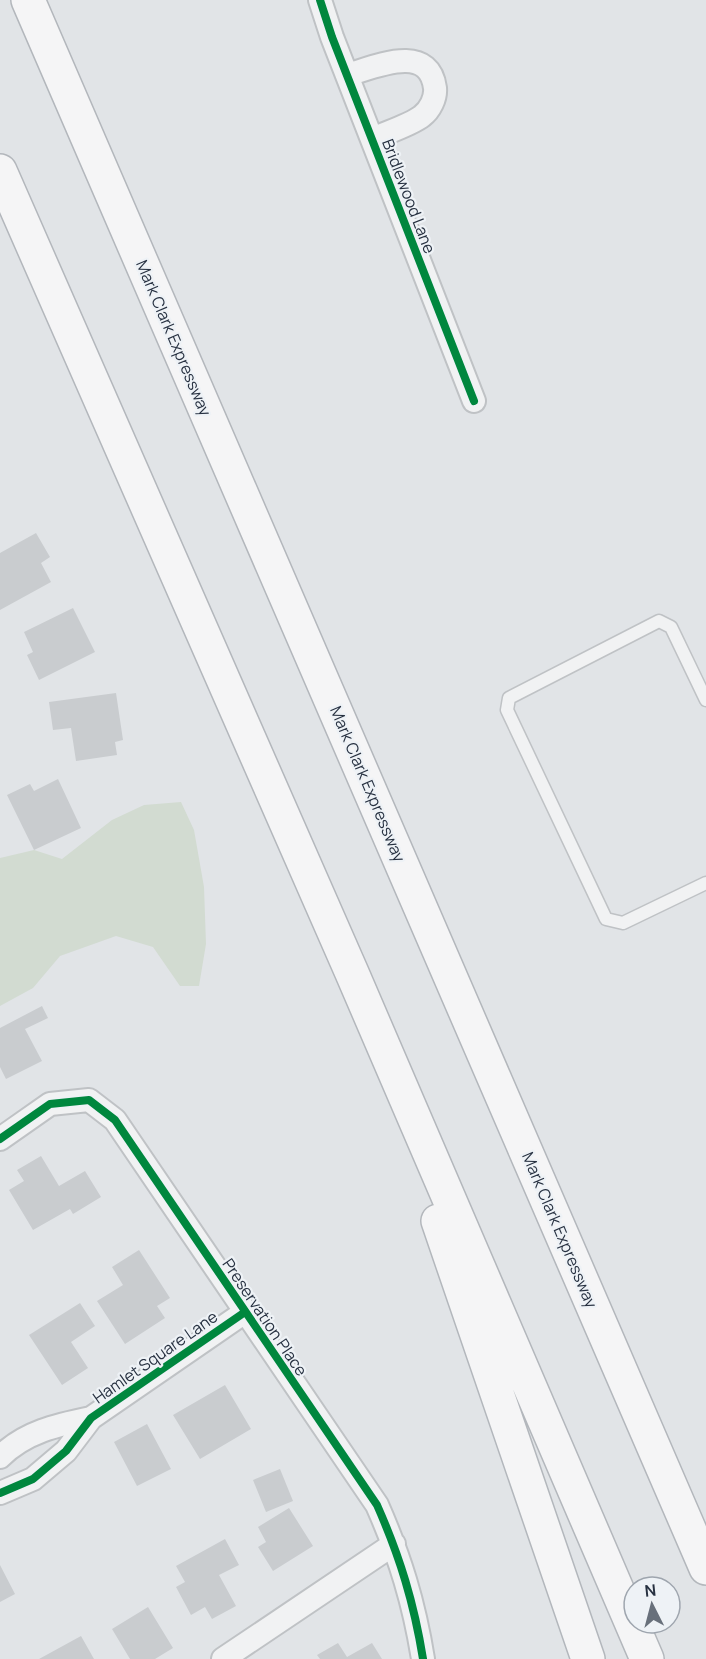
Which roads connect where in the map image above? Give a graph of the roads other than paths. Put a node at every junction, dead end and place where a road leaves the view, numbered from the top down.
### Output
1 (28, 0) edge
2 (320, 0) edge
3 (347, 75) junction
4 (372, 139) junction
5 (0, 171) edge
6 (474, 401) dead end
7 (706, 700) edge
8 (706, 883) edge
9 (352, 973) junction
10 (0, 1139) edge
11 (245, 1312) junction
12 (91, 1418) junction
13 (0, 1457) edge
14 (0, 1493) edge
15 (684, 1521) junction
16 (394, 1544) junction
17 (706, 1559) edge
18 (706, 1568) edge
19 (223, 1659) edge
20 (423, 1659) edge
21 (588, 1659) edge
22 (647, 1659) edge

1 - 15 highway, Mark Clark Expressway
2 - 3 street, Bridlewood Lane
3 - 4 street, Bridlewood Lane
3 - 4 street, Bridlewood Lane
4 - 6 street, Bridlewood Lane
5 - 9 highway
7 - 8 lane
9 - 21 highway
9 - 22 highway
10 - 11 street, Preservation Place
11 - 12 street, Hamlet Square Lane
11 - 16 street, Preservation Place
12 - 13 street, Hamlet Square Lane
12 - 14 street, Hamlet Square Lane
15 - 17 highway
15 - 18 highway, Mark Clark Expressway
16 - 19 street
16 - 20 street, Preservation Place

